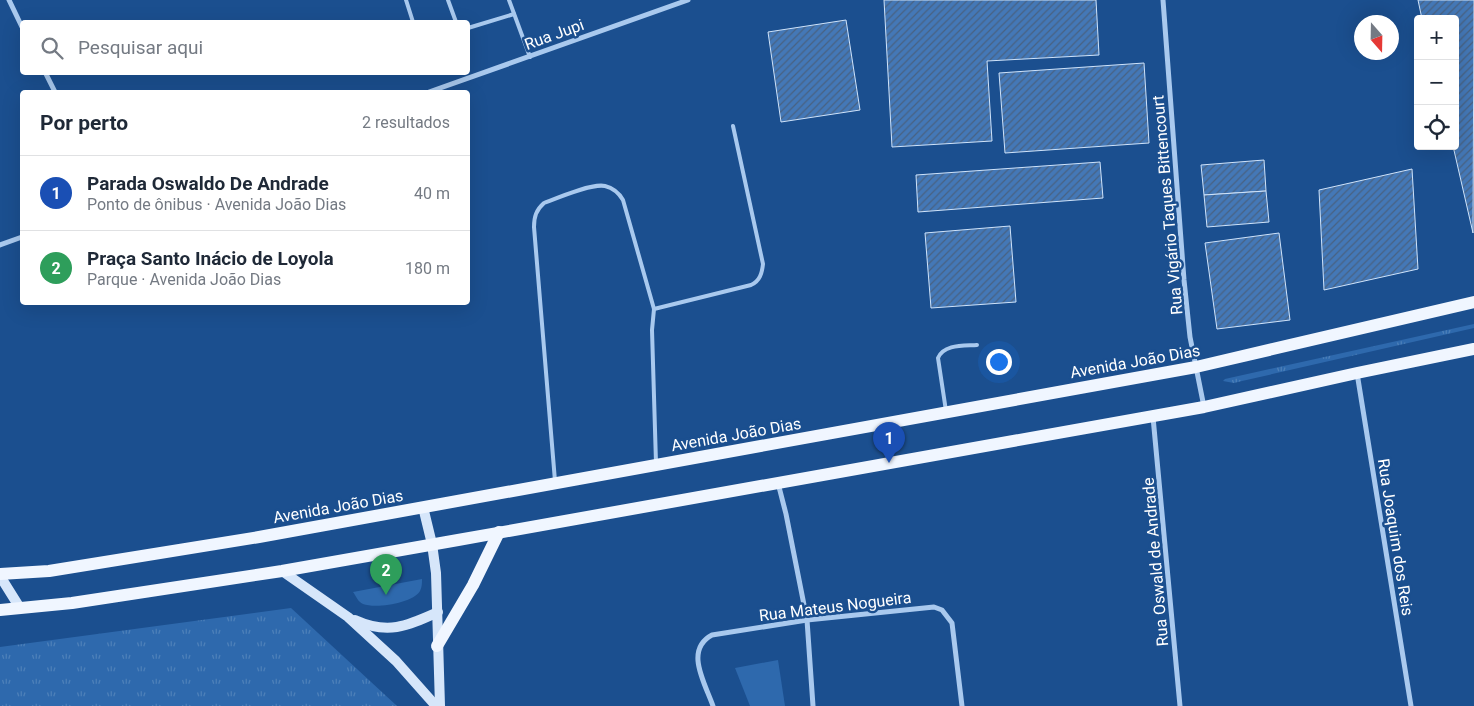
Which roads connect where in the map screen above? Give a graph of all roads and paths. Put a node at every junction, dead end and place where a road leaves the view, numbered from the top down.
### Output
1 (9, 0) edge
2 (406, 0) edge
3 (448, 0) edge
4 (509, 0) edge
5 (688, 0) edge
6 (1163, 0) edge
7 (514, 14) junction
8 (412, 20) edge
9 (455, 20) edge
10 (20, 23) edge
11 (470, 27) edge
12 (530, 56) junction
13 (46, 75) edge
14 (54, 90) edge
15 (435, 90) edge
16 (733, 126) dead end
17 (20, 238) edge
18 (0, 245) edge
19 (1474, 302) edge
20 (654, 309) junction
21 (977, 345) dead end
22 (1474, 349) edge
23 (1196, 367) junction
24 (1356, 373) junction
25 (1204, 407) junction
26 (946, 412) junction
27 (1153, 416) junction
28 (656, 465) junction
29 (556, 483) junction
30 (778, 483) junction
31 (423, 507) junction
32 (499, 532) junction
33 (432, 544) junction
34 (282, 571) junction
35 (0, 575) edge
36 (20, 608) junction
37 (0, 610) edge
38 (438, 612) junction
39 (348, 617) junction
40 (807, 620) junction
41 (437, 646) junction
42 (438, 706) edge
43 (712, 706) edge
44 (813, 706) edge
45 (962, 706) edge
46 (1180, 706) edge
47 (1412, 706) edge

1 - 10 street
2 - 8 lane
3 - 9 lane
4 - 7 lane
5 - 12 street, Rua Jupi
6 - 23 street, Rua Vigário Taques Bittencourt
7 - 11 lane
7 - 12 lane
12 - 15 street, Rua Jupi
13 - 14 street
16 - 20 lane
17 - 18 street
19 - 23 main road, Avenida João Dias
20 - 28 lane
20 - 29 lane
21 - 26 lane
22 - 24 main road
23 - 25 street, Rua Vigário Taques Bittencourt
23 - 26 main road, Avenida João Dias
24 - 25 main road
24 - 47 street, Rua Joaquim dos Reis
25 - 27 main road
26 - 28 main road, Avenida João Dias
27 - 30 main road
27 - 46 street, Rua Oswald de Andrade
28 - 29 main road, Avenida João Dias
29 - 31 main road, Avenida João Dias
30 - 32 main road
30 - 40 street
31 - 33 street
31 - 35 main road, Avenida João Dias
32 - 33 main road
32 - 41 main road
33 - 34 main road
33 - 38 street
34 - 36 main road
34 - 39 street
35 - 36 street
36 - 37 main road
38 - 39 street
38 - 41 street
39 - 42 street
40 - 43 street, Rua Mateus Nogueira
40 - 44 street
40 - 45 street, Rua Mateus Nogueira
41 - 42 street

